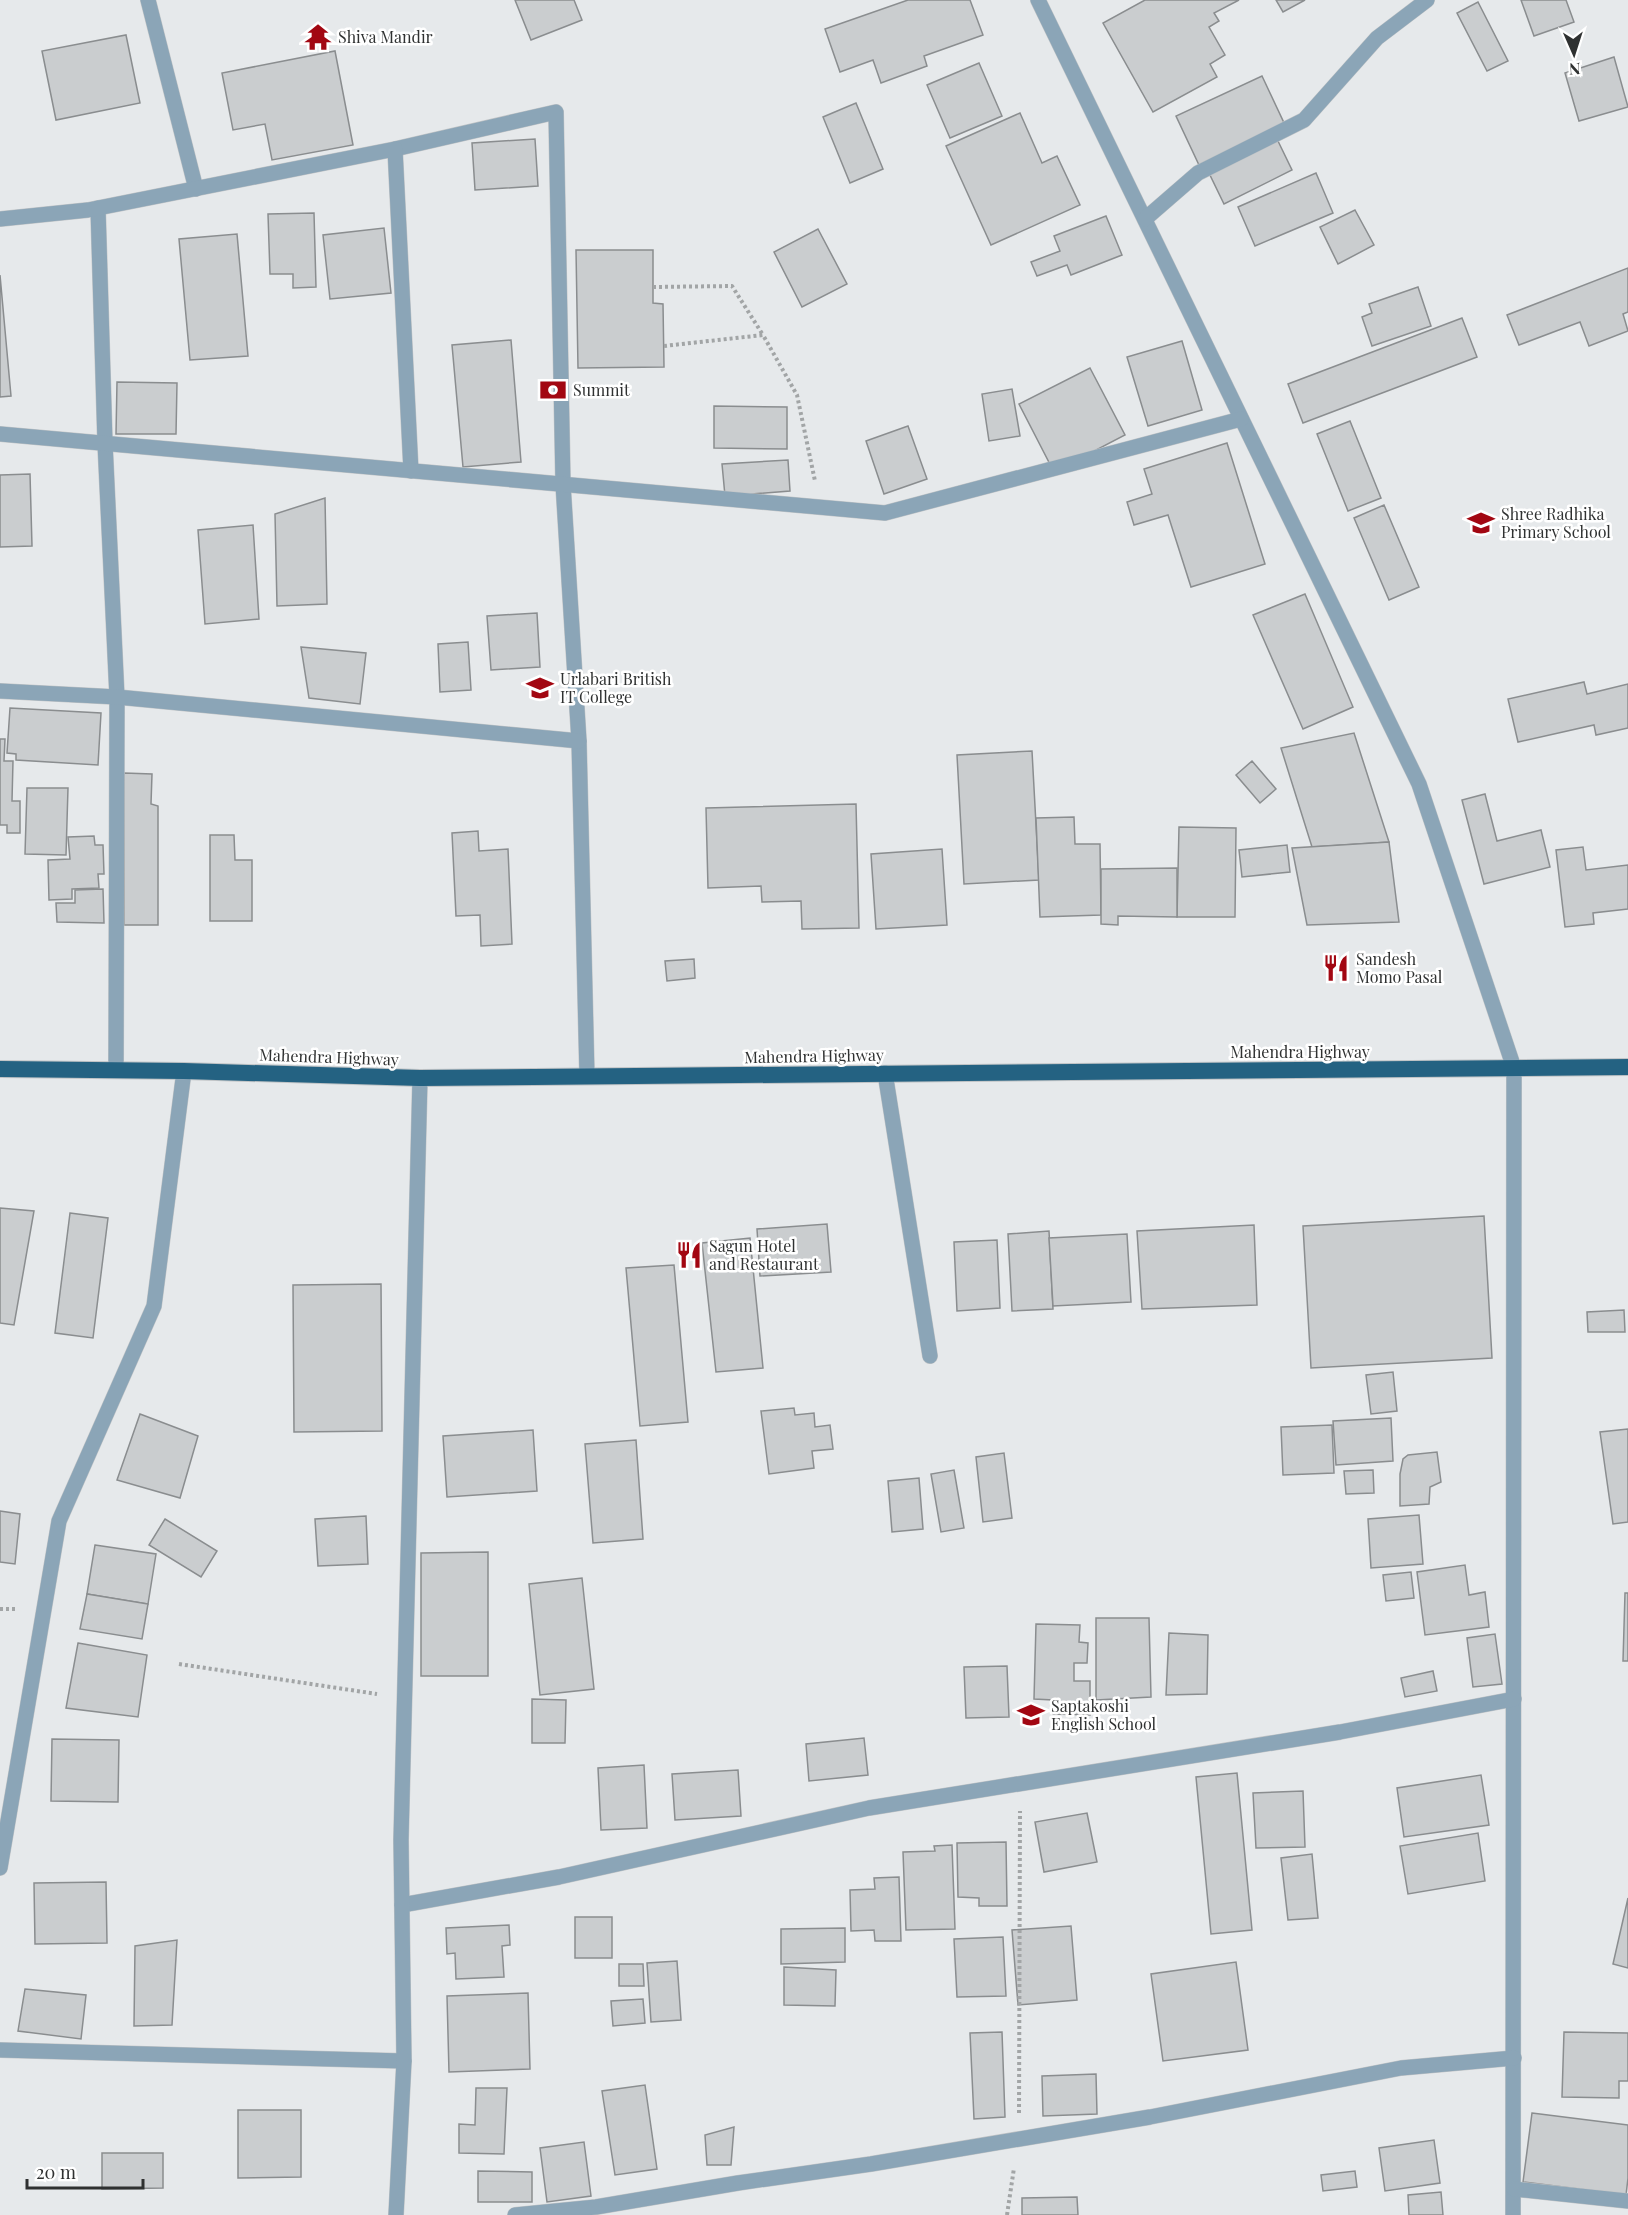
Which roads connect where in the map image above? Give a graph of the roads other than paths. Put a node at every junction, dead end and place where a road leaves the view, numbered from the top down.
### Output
1 (147, 0) edge
2 (1038, 0) edge
3 (1427, 0) edge
4 (394, 149) junction
5 (196, 189) junction
6 (98, 208) junction
7 (0, 219) edge
8 (1145, 219) junction
9 (1241, 419) junction
10 (0, 434) edge
11 (105, 443) junction
12 (411, 471) junction
13 (563, 484) junction
14 (0, 691) edge
15 (117, 697) junction
16 (579, 741) junction
17 (1628, 1067) edge
18 (1514, 1068) junction
19 (0, 1069) edge
20 (116, 1070) junction
21 (184, 1071) junction
22 (885, 1073) junction
23 (587, 1076) junction
24 (420, 1078) junction
25 (930, 1356) dead end
26 (1514, 1699) junction
27 (0, 1868) edge
28 (402, 1905) junction
29 (0, 2050) edge
30 (1514, 2058) junction
31 (404, 2061) junction
32 (1514, 2189) junction
33 (1628, 2201) edge
34 (396, 2215) edge
35 (515, 2215) edge
36 (1513, 2215) edge

1 - 5 street
2 - 8 street
3 - 8 street
4 - 5 street
4 - 12 street
4 - 13 street
5 - 6 street
6 - 7 street
6 - 11 street
8 - 9 street
9 - 13 street
9 - 18 street
10 - 11 street
11 - 12 street
11 - 15 street
12 - 13 street
13 - 16 street
14 - 15 street
15 - 16 street
15 - 20 street
16 - 23 street
17 - 18 highway, Mahendra Highway
18 - 22 highway, Mahendra Highway
18 - 26 street
19 - 20 highway, Mahendra Highway
20 - 21 highway, Mahendra Highway
21 - 24 highway, Mahendra Highway
21 - 27 street
22 - 23 highway, Mahendra Highway
22 - 25 street
23 - 24 highway, Mahendra Highway
24 - 28 street
26 - 28 street
26 - 30 street
28 - 31 street
29 - 31 street
30 - 32 street
30 - 35 street
31 - 34 street
32 - 33 street
32 - 36 street

